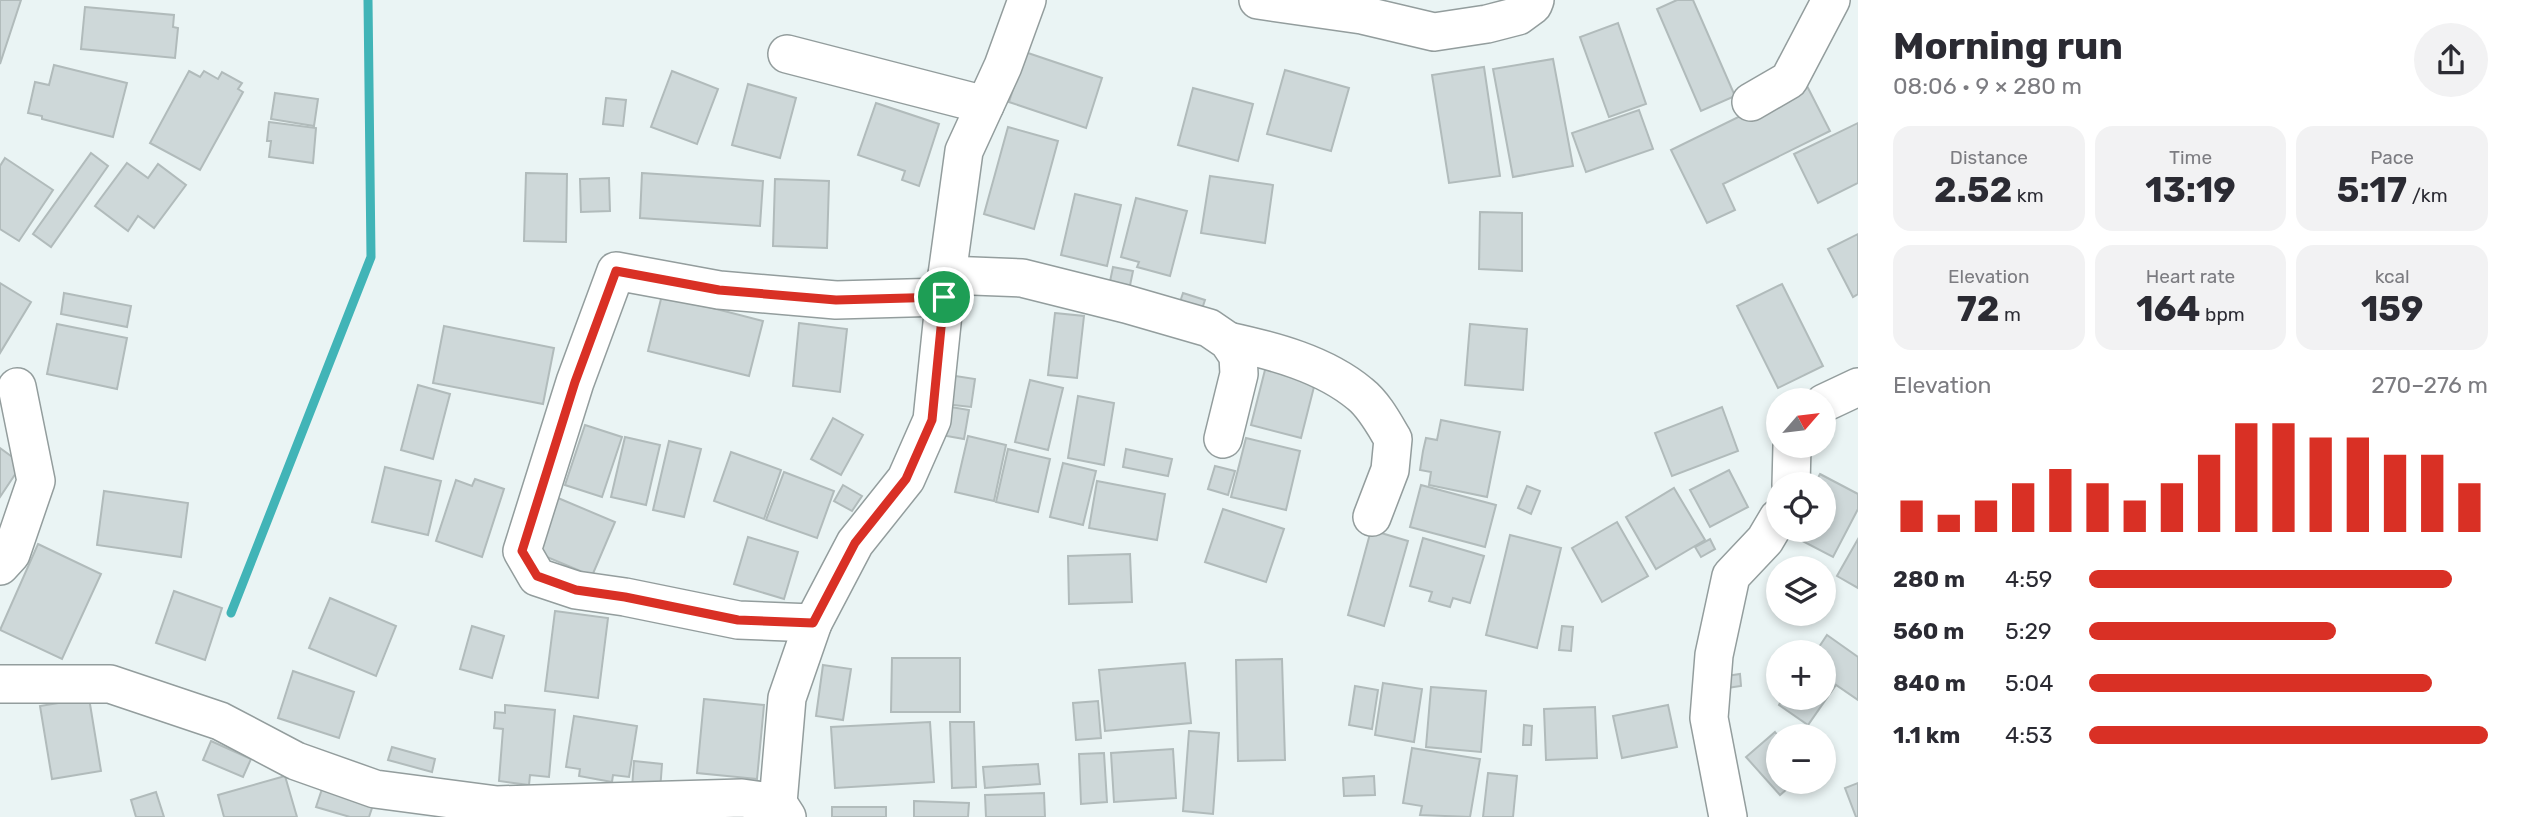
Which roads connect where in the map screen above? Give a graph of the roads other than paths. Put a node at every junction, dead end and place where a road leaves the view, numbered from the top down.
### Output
1 (1027, 0) edge
2 (1258, 0) edge
3 (1535, 0) edge
4 (1831, 0) edge
5 (787, 54) dead end
6 (1751, 102) dead end
7 (985, 105) junction
8 (946, 286) junction
9 (1228, 341) junction
10 (17, 387) dead end
11 (1858, 387) edge
12 (1836, 397) edge
13 (1223, 439) dead end
14 (1372, 517) dead end
15 (1766, 538) edge
16 (0, 566) edge
17 (813, 623) junction
18 (0, 684) edge
19 (782, 810) edge
20 (1728, 817) edge

1 - 7 street
2 - 3 street
4 - 6 street
5 - 7 street
7 - 8 street
8 - 9 street
8 - 17 street
8 - 17 street
9 - 13 street
9 - 14 street
10 - 16 street
11 - 12 street
15 - 20 street
17 - 19 street
18 - 19 street

